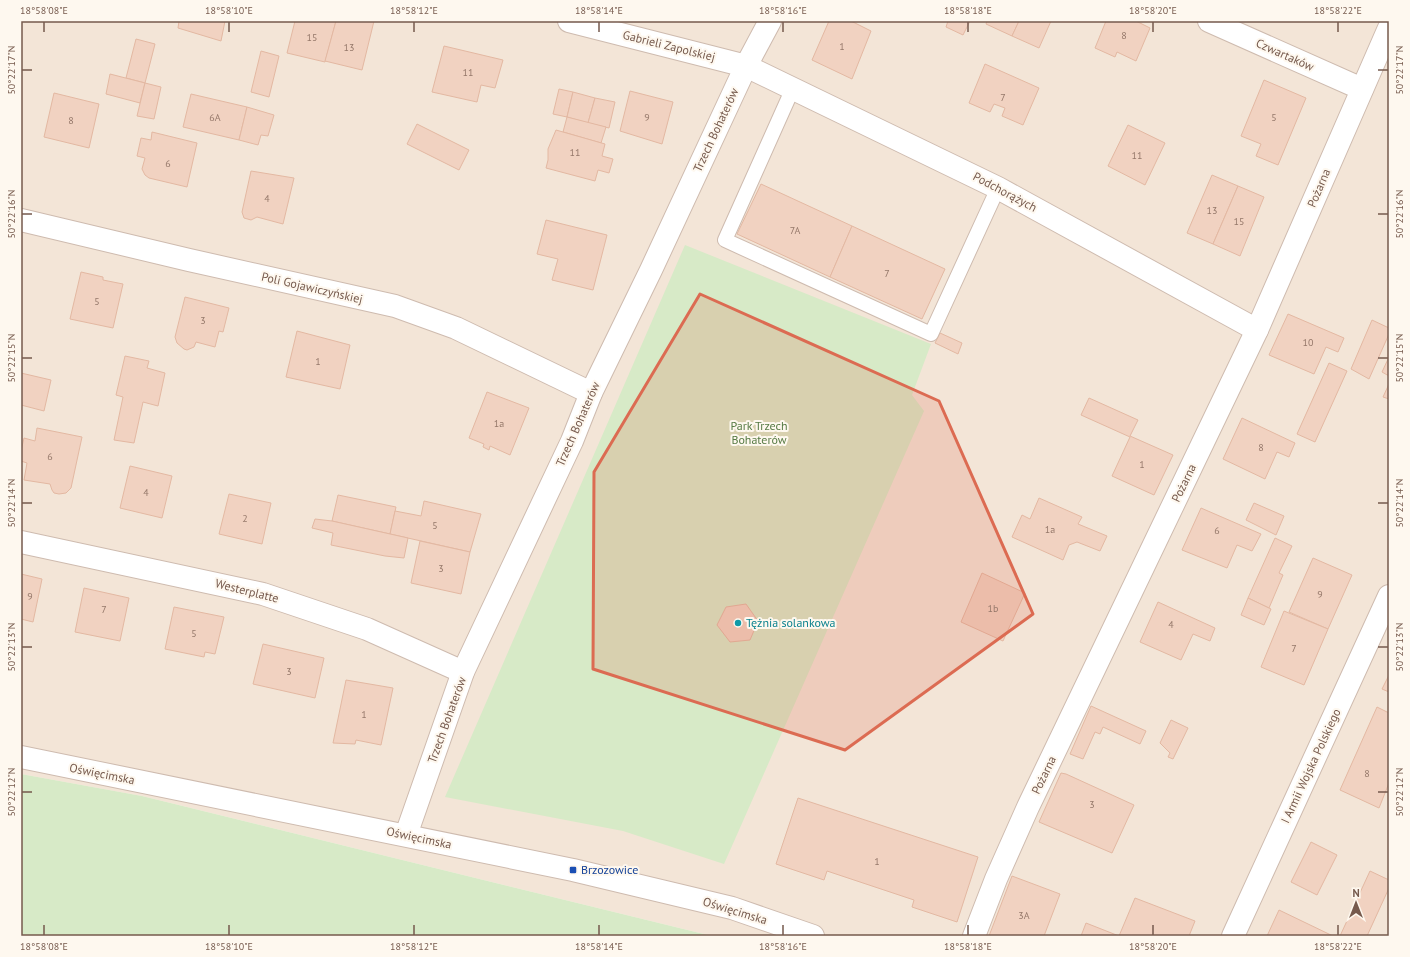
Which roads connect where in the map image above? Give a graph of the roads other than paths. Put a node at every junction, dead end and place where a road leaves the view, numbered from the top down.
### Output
1 (569, 21) edge
2 (770, 21) edge
3 (1209, 21) edge
4 (1389, 28) edge
5 (746, 66) junction
6 (793, 88) junction
7 (1362, 89) junction
8 (998, 188) junction
9 (21, 220) edge
10 (1257, 330) junction
11 (591, 393) junction
12 (21, 542) edge
13 (1389, 596) edge
14 (464, 672) junction
15 (21, 757) edge
16 (406, 835) junction
17 (800, 934) edge
18 (974, 936) edge
19 (1233, 936) edge

1 - 5 street, Gabrieli Zapolskiej
2 - 5 street, Trzech Bohaterów
3 - 7 street, Czwartaków
4 - 7 street, Pożarna
5 - 6 street, Podchorążych
5 - 11 street, Trzech Bohaterów
6 - 8 street, Podchorążych
6 - 8 lane
7 - 10 street, Pożarna
8 - 10 street, Podchorążych
9 - 11 street, Poli Gojawiczyńskiej
10 - 18 street, Pożarna
11 - 14 street, Trzech Bohaterów
12 - 14 street, Westerplatte
13 - 19 street, I Armii Wojska Polskiego
14 - 16 street, Trzech Bohaterów
15 - 16 street, Oświęcimska
16 - 17 street, Oświęcimska

